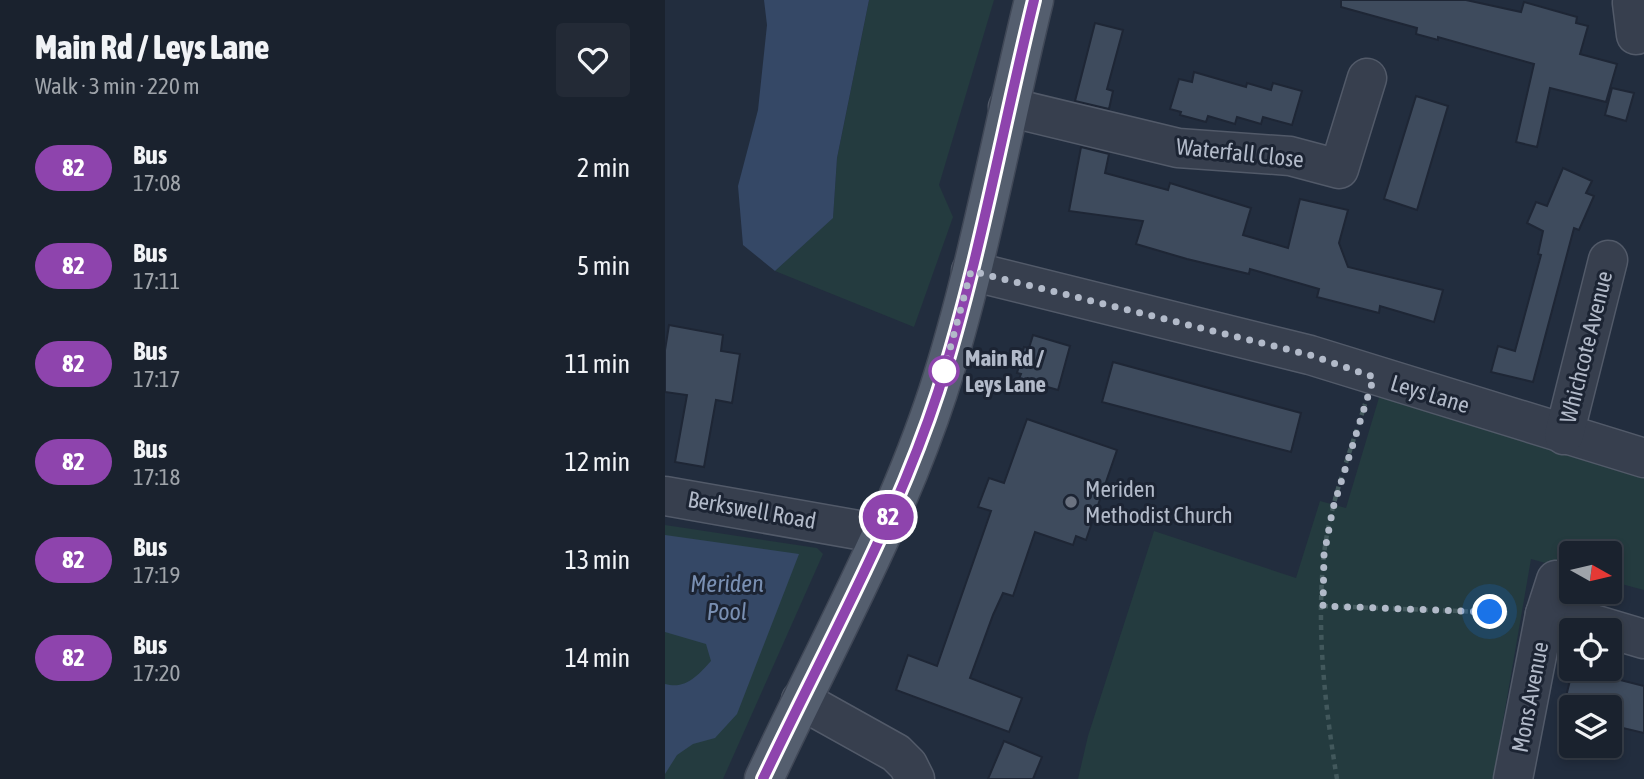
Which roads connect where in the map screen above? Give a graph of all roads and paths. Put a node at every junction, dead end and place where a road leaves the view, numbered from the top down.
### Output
1 (1034, 0) edge
2 (1367, 78) dead end
3 (1008, 107) junction
4 (1608, 260) dead end
5 (971, 271) junction
6 (1374, 377) junction
7 (1564, 435) junction
8 (1644, 458) edge
9 (665, 496) edge
10 (881, 534) junction
11 (1551, 597) junction
12 (1323, 606) junction
13 (1644, 639) edge
14 (801, 700) junction
15 (764, 779) edge
16 (915, 779) edge
17 (1336, 779) edge
18 (1513, 779) edge

1 - 3 main road
2 - 3 street, Waterfall Close
3 - 5 main road
4 - 7 street, Whichcote Avenue
5 - 6 street, Leys Lane
5 - 10 main road
6 - 7 street, Leys Lane
6 - 12 path
7 - 8 street, Leys Lane
9 - 10 street, Berkswell Road
10 - 14 main road
11 - 12 path
11 - 13 street, Mons Avenue
11 - 18 street, Mons Avenue
12 - 17 path
14 - 15 main road
14 - 16 street

